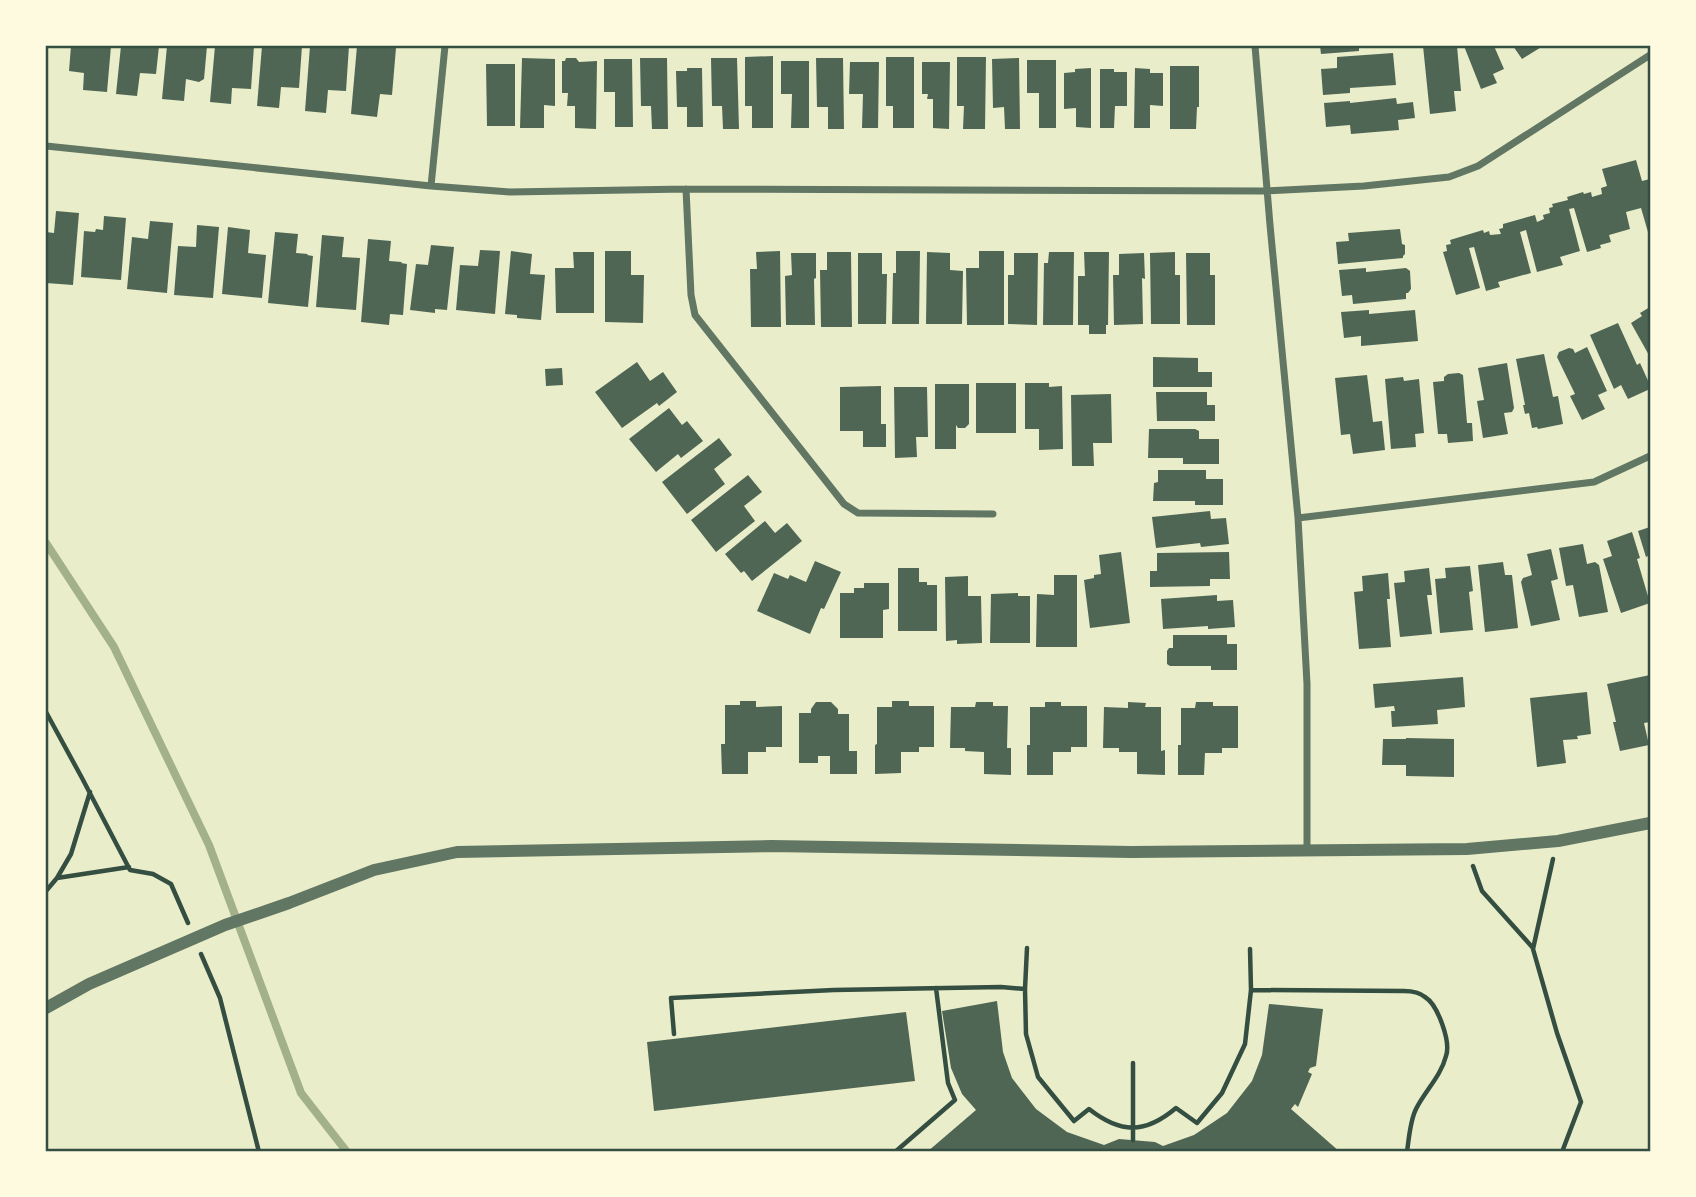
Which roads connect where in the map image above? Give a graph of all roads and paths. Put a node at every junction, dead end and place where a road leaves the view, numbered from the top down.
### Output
1 (445, 46) edge
2 (1255, 46) edge
3 (1650, 55) edge
4 (46, 146) edge
5 (431, 186) junction
6 (687, 189) junction
7 (1267, 191) junction
8 (1650, 456) edge
9 (993, 514) dead end
10 (1298, 518) junction
11 (46, 712) edge
12 (90, 792) junction
13 (1650, 823) edge
14 (1558, 841) junction
15 (1467, 849) junction
16 (1307, 851) junction
17 (129, 867) junction
18 (57, 878) junction
19 (46, 891) edge
20 (188, 939) junction
21 (198, 947) dead end
22 (1027, 948) dead end
23 (1251, 949) dead end
24 (1533, 949) junction
25 (936, 988) junction
26 (1025, 989) junction
27 (1251, 990) junction
28 (46, 1008) edge
29 (674, 1034) dead end
30 (1133, 1063) dead end
31 (1133, 1127) junction
32 (1133, 1140) dead end
33 (258, 1152) edge
34 (895, 1152) edge
35 (1407, 1152) edge
36 (1562, 1152) edge

1 - 5 street
2 - 7 street
3 - 7 street
4 - 5 street
5 - 6 street
6 - 7 street
6 - 9 street
7 - 10 street
8 - 10 street
10 - 16 street
11 - 12 path
12 - 17 path
12 - 18 path
13 - 14 street
14 - 15 street
14 - 24 path
15 - 16 street
15 - 24 path
16 - 20 street
17 - 18 path
17 - 20 path
18 - 19 path
20 - 28 street
21 - 33 path
22 - 26 path
23 - 27 path
24 - 36 path
25 - 26 path
25 - 29 path
25 - 34 path
26 - 31 path
27 - 31 path
27 - 35 path
30 - 31 path
31 - 32 path

